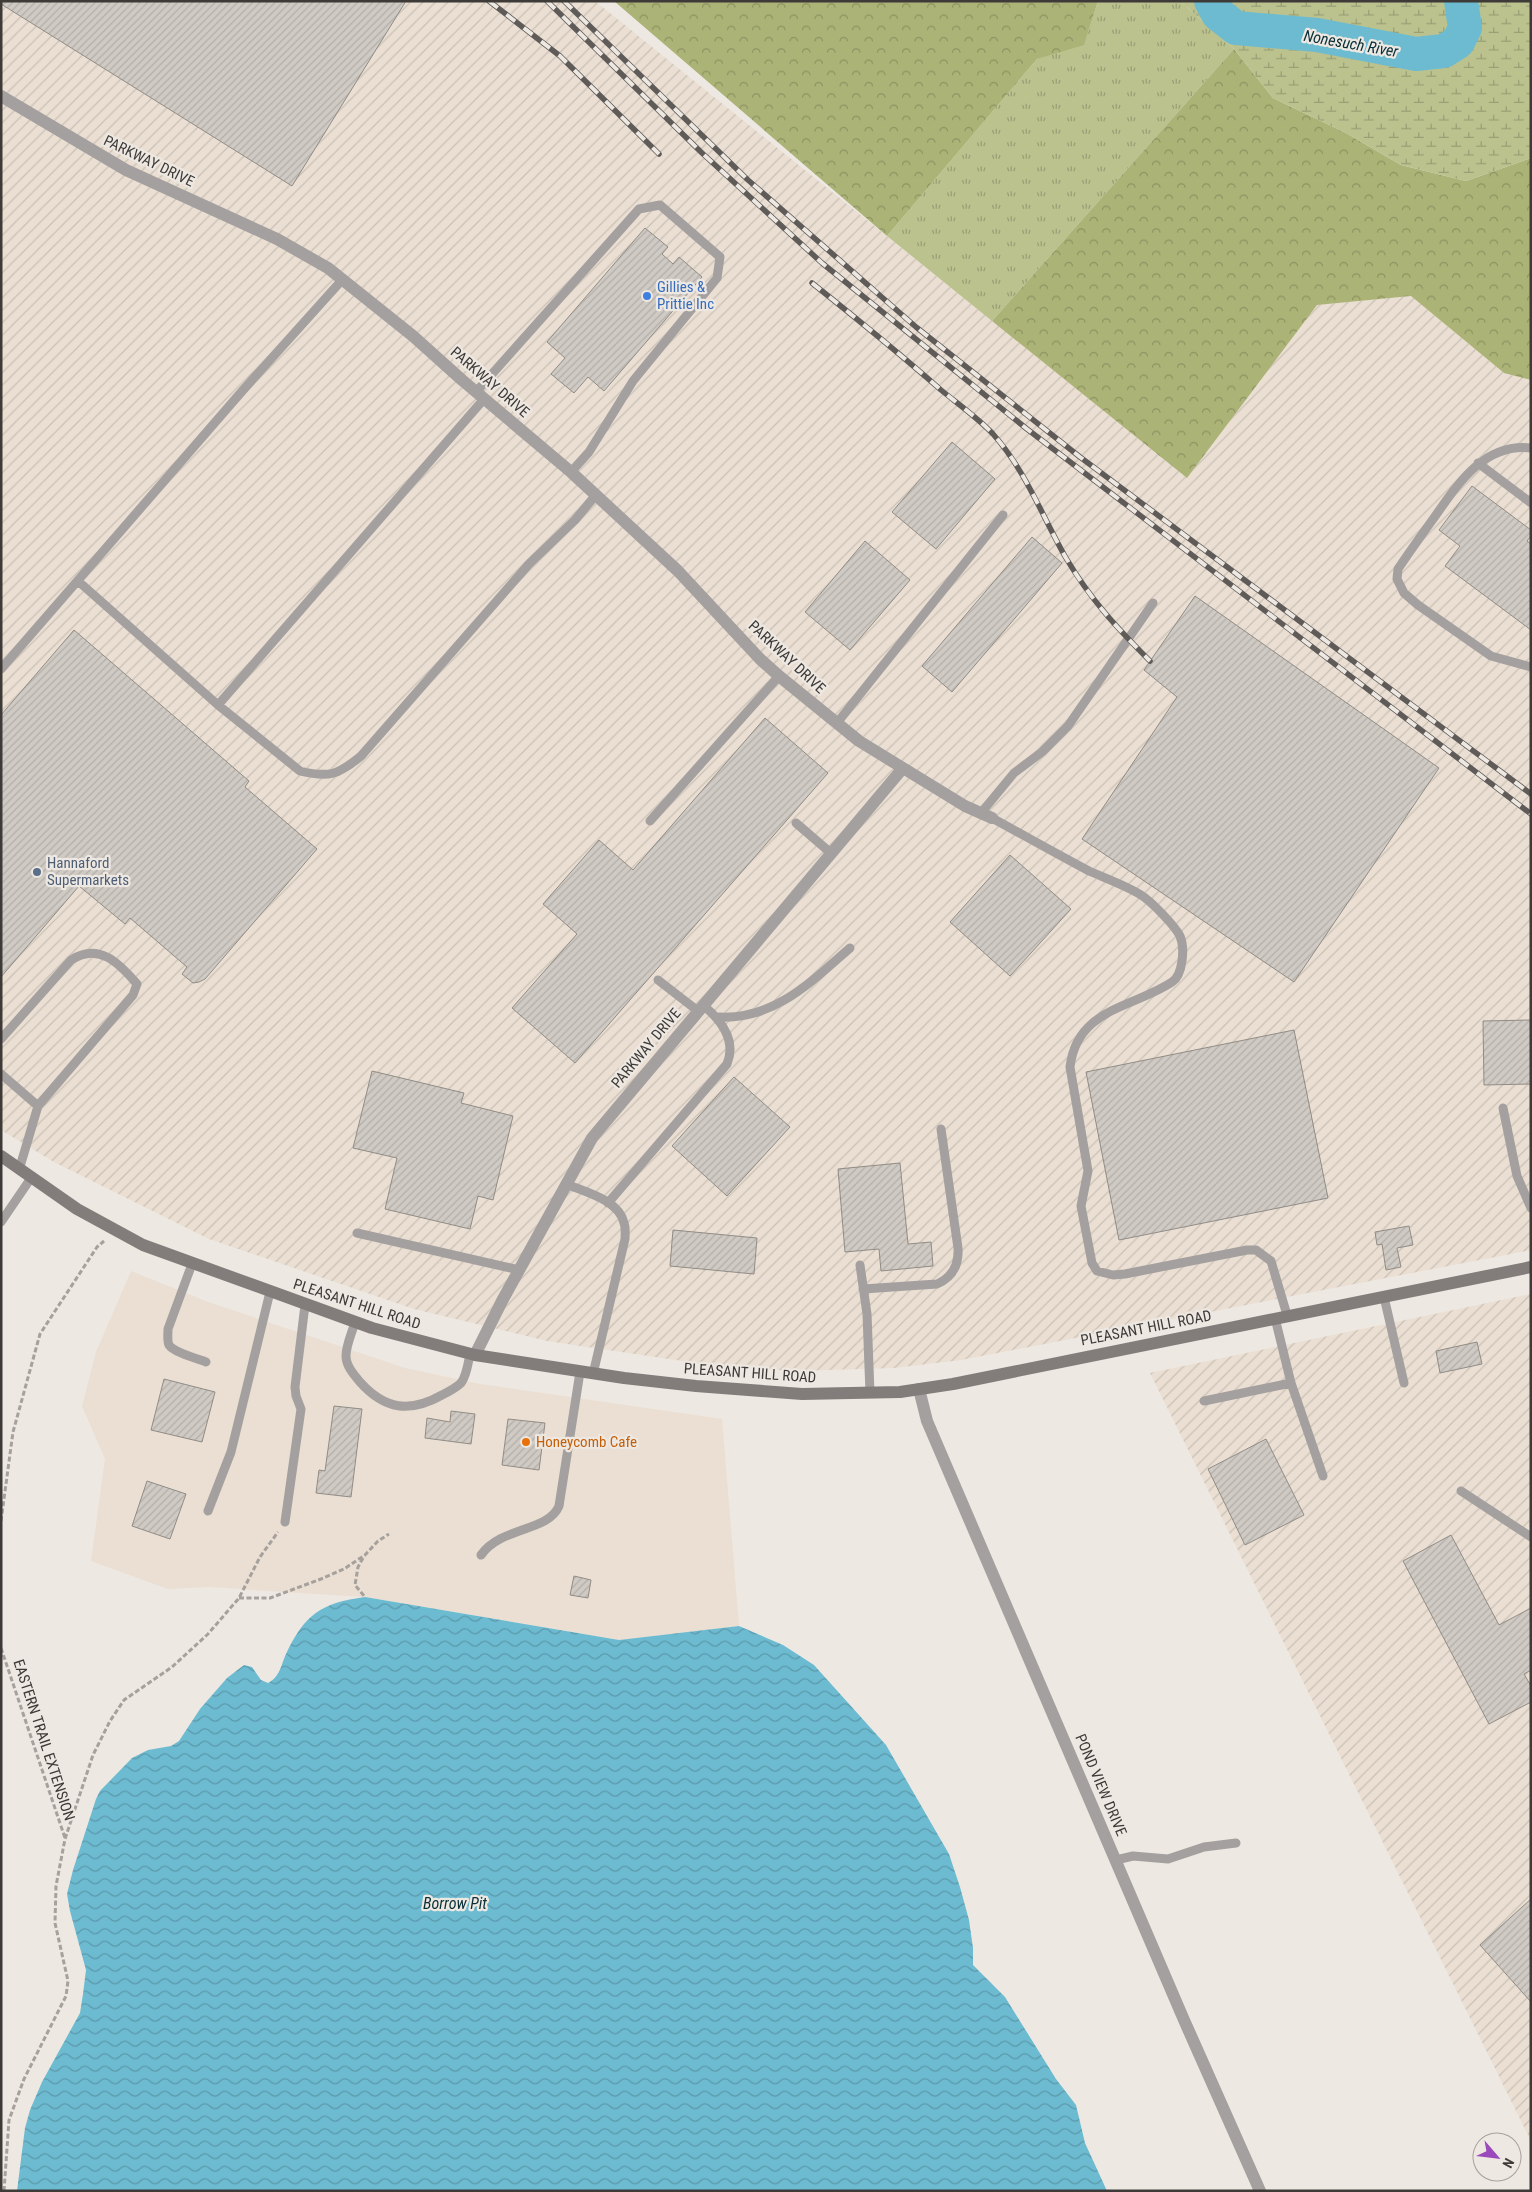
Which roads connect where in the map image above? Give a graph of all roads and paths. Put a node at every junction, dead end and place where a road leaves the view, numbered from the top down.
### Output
1 (1, 96) edge
2 (342, 280) junction
3 (480, 396) junction
4 (1531, 448) edge
5 (1478, 463) junction
6 (571, 472) junction
7 (595, 496) junction
8 (1531, 503) edge
9 (1003, 515) dead end
10 (78, 581) junction
11 (1153, 603) dead end
12 (1531, 667) edge
13 (1, 669) edge
14 (779, 676) junction
15 (218, 705) junction
16 (837, 724) junction
17 (903, 768) junction
18 (987, 816) junction
19 (650, 821) dead end
20 (796, 822) dead end
21 (832, 854) junction
22 (850, 948) dead end
23 (658, 980) dead end
24 (701, 1008) junction
25 (718, 1018) junction
26 (1, 1039) edge
27 (1, 1074) edge
28 (38, 1106) junction
29 (1503, 1108) dead end
30 (941, 1129) dead end
31 (1, 1156) edge
32 (19, 1170) junction
33 (31, 1178) junction
34 (566, 1184) junction
35 (608, 1203) junction
36 (1531, 1208) edge
37 (1, 1222) edge
38 (116, 1231) junction
39 (357, 1233) dead end
40 (192, 1264) junction
41 (860, 1265) dead end
42 (1531, 1267) edge
43 (519, 1270) junction
44 (863, 1290) junction
45 (270, 1292) junction
46 (1384, 1297) junction
47 (305, 1305) junction
48 (1281, 1317) junction
49 (355, 1322) junction
50 (472, 1354) junction
51 (206, 1362) dead end
52 (580, 1372) junction
53 (594, 1374) junction
54 (1404, 1382) dead end
55 (1291, 1383) junction
56 (919, 1389) junction
57 (870, 1393) junction
58 (1204, 1401) dead end
59 (1323, 1476) dead end
60 (1461, 1491) dead end
61 (208, 1512) dead end
62 (1, 1520) edge
63 (285, 1522) joint
64 (389, 1534) dead end
65 (1531, 1537) edge
66 (365, 1555) junction
67 (481, 1555) dead end
68 (365, 1597) dead end
69 (239, 1598) junction
70 (1, 1648) edge
71 (65, 1839) junction
72 (1236, 1843) dead end
73 (1116, 1860) junction
74 (4, 2191) edge
75 (1260, 2191) edge

1 - 2 street, PARKWAY DRIVE
2 - 3 street, PARKWAY DRIVE
2 - 10 lane
3 - 6 street, PARKWAY DRIVE
3 - 6 lane
3 - 15 lane
4 - 5 lane
5 - 8 lane
5 - 12 lane
6 - 7 street, PARKWAY DRIVE
7 - 14 street, PARKWAY DRIVE
7 - 15 lane
9 - 16 lane
10 - 13 lane
10 - 15 lane
11 - 18 lane
14 - 16 street, PARKWAY DRIVE
14 - 19 lane
16 - 17 street, PARKWAY DRIVE
17 - 18 street, PARKWAY DRIVE
17 - 21 street, PARKWAY DRIVE
18 - 48 lane
20 - 21 lane
21 - 24 street, PARKWAY DRIVE
22 - 25 lane
23 - 24 lane
24 - 25 lane
24 - 34 street, PARKWAY DRIVE
25 - 35 lane
26 - 28 lane
27 - 28 lane
28 - 32 lane
29 - 36 lane
30 - 44 lane
31 - 32 street, PLEASANT HILL ROAD
32 - 33 street, PLEASANT HILL ROAD
33 - 37 lane
33 - 38 street, PLEASANT HILL ROAD
34 - 35 lane
34 - 43 street, PARKWAY DRIVE
35 - 53 lane
38 - 40 street, PLEASANT HILL ROAD
38 - 62 path
39 - 43 lane
40 - 45 street, PLEASANT HILL ROAD
40 - 51 lane
41 - 44 lane
42 - 46 street, PLEASANT HILL ROAD
43 - 50 street, PARKWAY DRIVE
44 - 57 lane
45 - 47 street, PLEASANT HILL ROAD
45 - 61 lane
46 - 48 street, PLEASANT HILL ROAD
46 - 54 lane
47 - 49 street, PLEASANT HILL ROAD
47 - 63 lane
48 - 55 lane
48 - 56 street, PLEASANT HILL ROAD
49 - 50 street, PLEASANT HILL ROAD
49 - 50 lane
50 - 52 street, PLEASANT HILL ROAD
52 - 53 street, PLEASANT HILL ROAD
52 - 67 lane
53 - 57 street, PLEASANT HILL ROAD
55 - 58 lane
55 - 59 lane
56 - 57 street, PLEASANT HILL ROAD
56 - 73 street, POND VIEW DRIVE
60 - 65 lane
63 - 69 path
64 - 66 path
66 - 68 path
66 - 69 path
69 - 71 path
70 - 71 path, EASTERN TRAIL EXTENSION
71 - 74 path
72 - 73 lane
73 - 75 street, POND VIEW DRIVE

